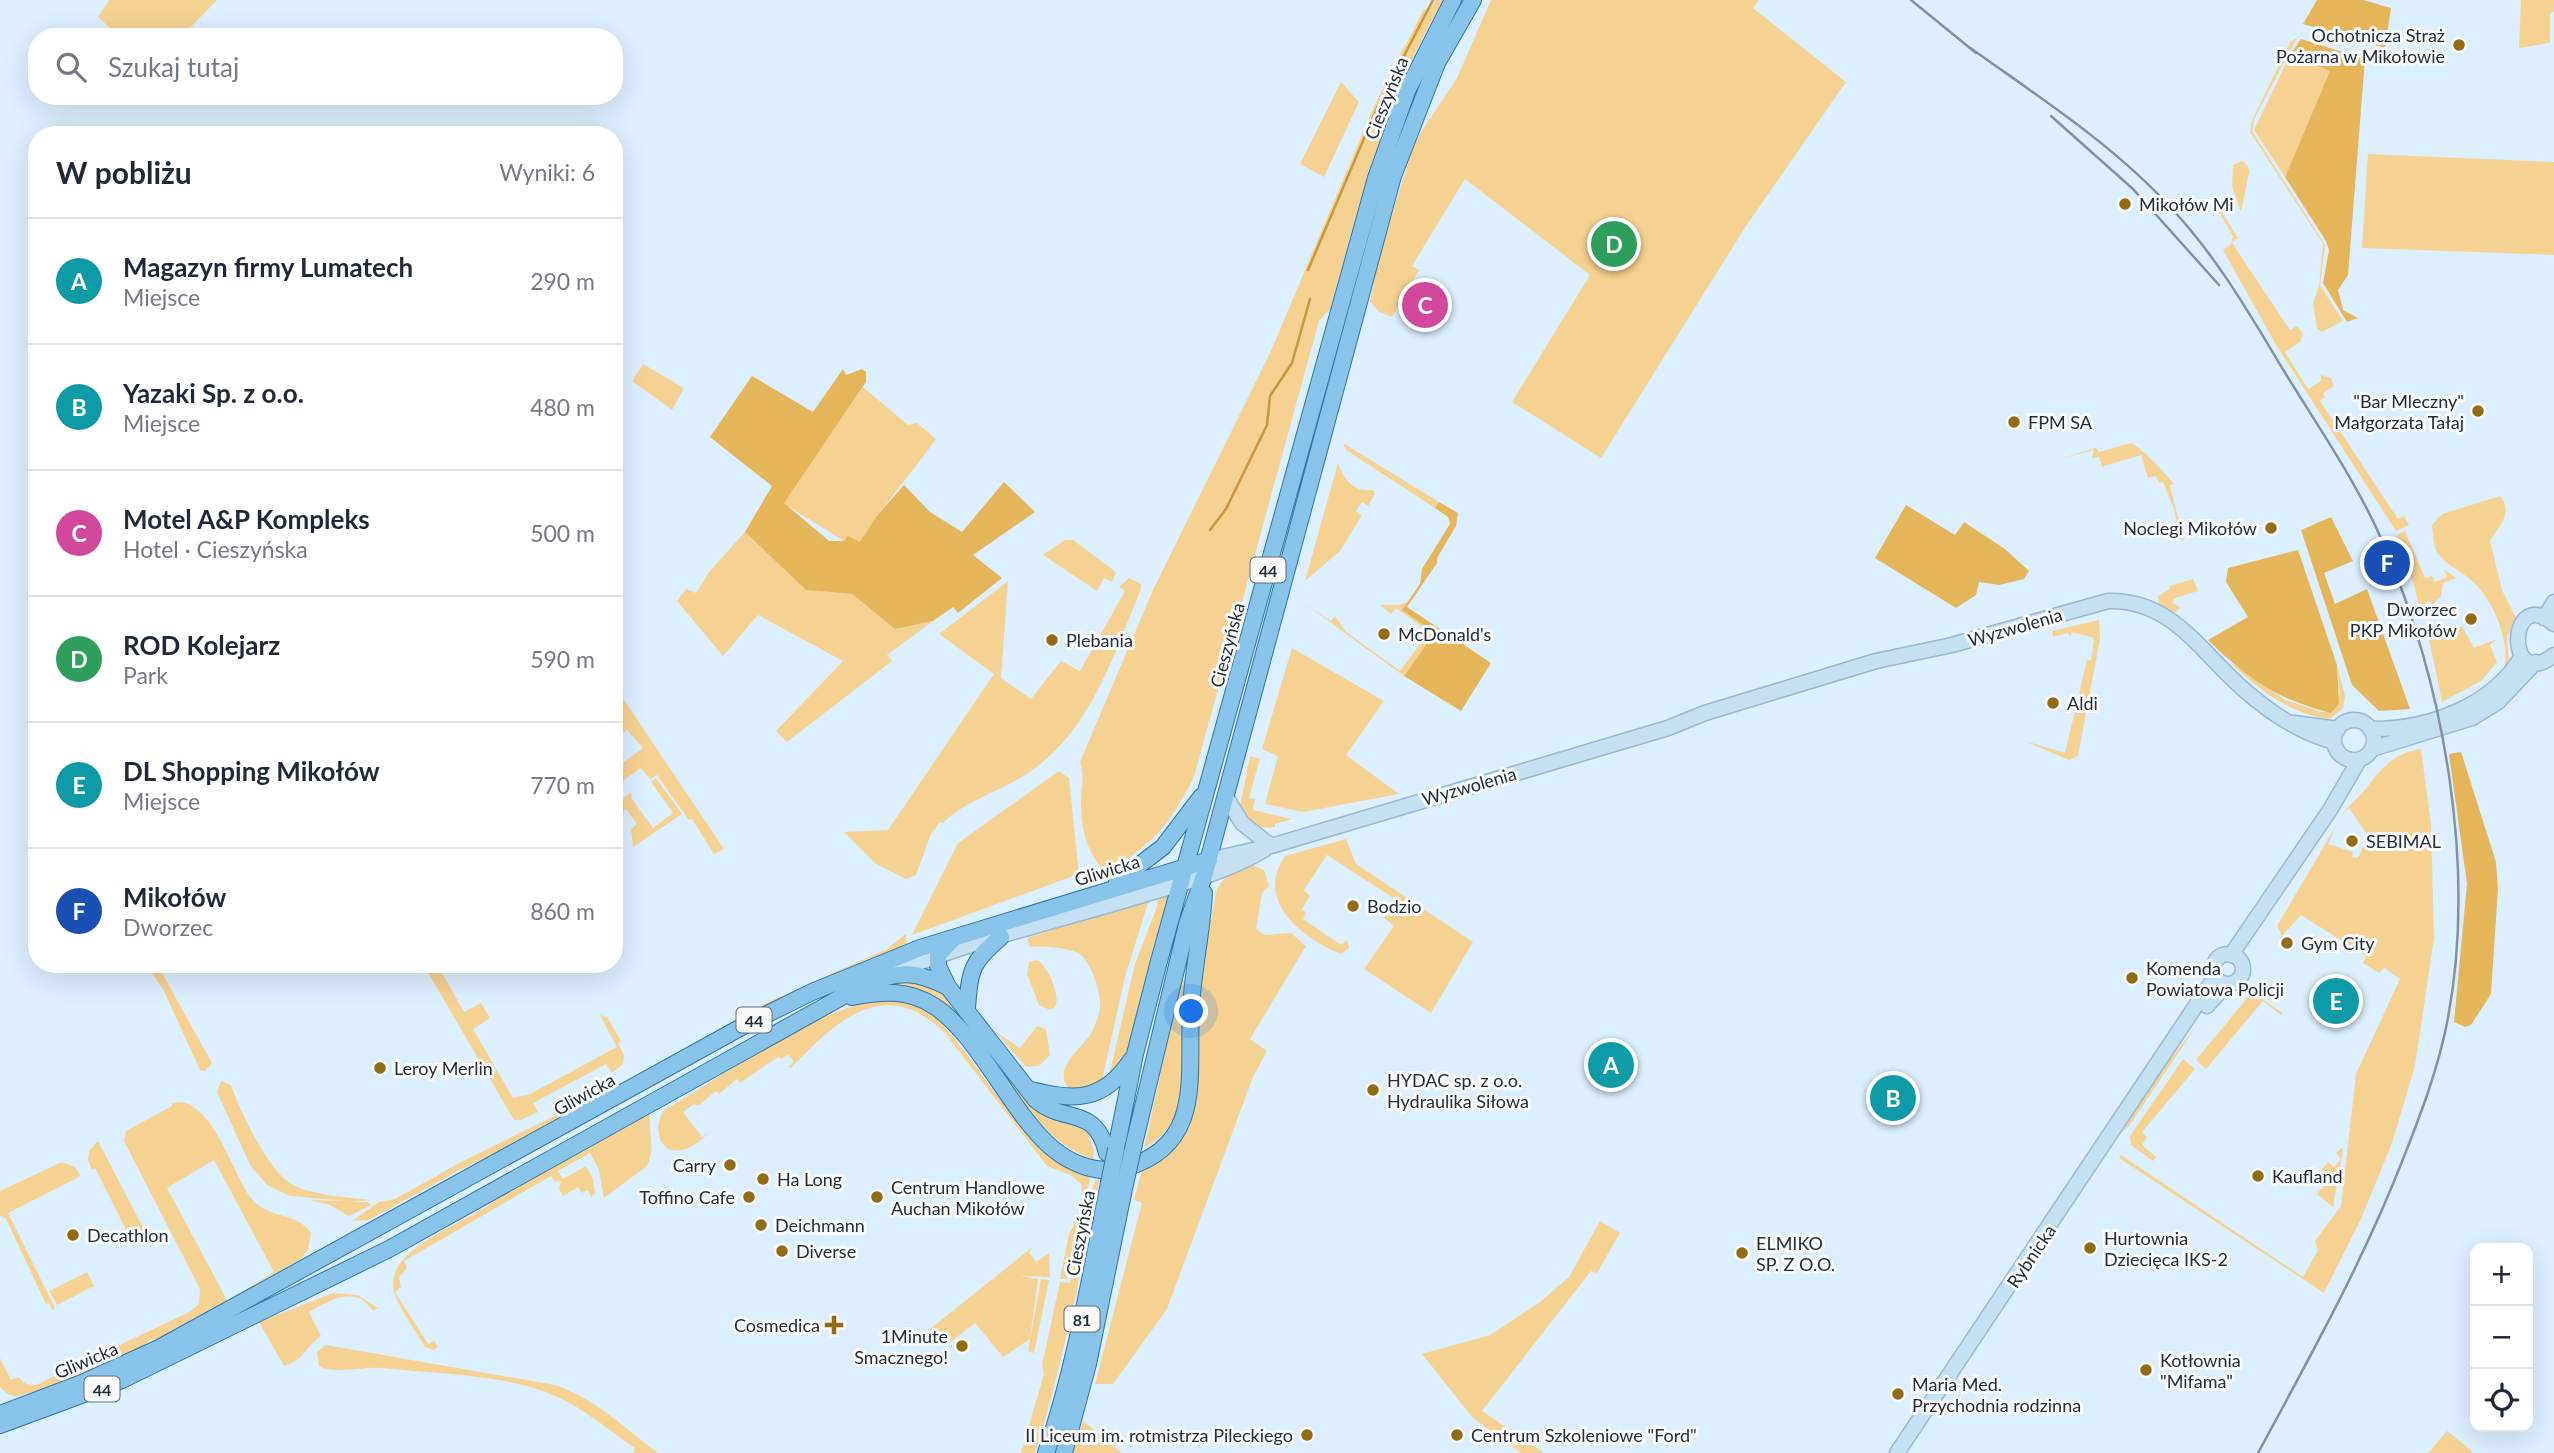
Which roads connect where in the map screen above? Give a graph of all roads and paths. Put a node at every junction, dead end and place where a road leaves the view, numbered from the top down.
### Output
1 (1453, 0) edge
2 (1473, 0) edge
3 (2554, 602) edge
4 (2549, 621) edge
5 (2522, 656) junction
6 (2553, 656) edge
7 (2536, 662) junction
8 (2370, 729) junction
9 (2336, 736) junction
10 (2372, 749) junction
11 (2352, 759) junction
12 (1208, 786) junction
13 (1226, 797) junction
14 (1271, 846) junction
15 (1186, 867) junction
16 (1207, 868) junction
17 (1182, 883) junction
18 (1103, 891) junction
19 (956, 936) junction
20 (1001, 937) junction
21 (920, 947) junction
22 (938, 955) junction
23 (2236, 958) junction
24 (896, 972) junction
25 (2221, 980) junction
26 (948, 987) junction
27 (840, 999) junction
28 (964, 1005) junction
29 (1135, 1054) junction
30 (1027, 1089) junction
31 (1111, 1151) junction
32 (1117, 1183) junction
33 (0, 1413) edge
34 (0, 1425) edge
35 (1046, 1453) edge
36 (1063, 1453) edge
37 (1897, 1453) edge

1 - 12 main road, Cieszyńska / 44
2 - 13 main road, Cieszyńska / 44
3 - 4 street
4 - 5 street
5 - 7 street
5 - 8 street
6 - 7 street
7 - 10 street
8 - 9 street, Wyzwolenia
8 - 10 street
9 - 11 street
9 - 14 street, Wyzwolenia
10 - 11 street
11 - 23 street
12 - 15 main road, Cieszyńska / 81
12 - 18 main road, 44
13 - 14 street
13 - 16 main road, Cieszyńska / 44
14 - 16 street, Wyzwolenia
15 - 16 main road, Gliwicka / 44
15 - 17 main road, Cieszyńska / 81
15 - 18 main road, Gliwicka / 44
16 - 17 street, Gliwicka
16 - 27 main road
16 - 32 main road, Cieszyńska / 81, bridge
17 - 20 street, Gliwicka
17 - 29 main road, Cieszyńska / 81
18 - 19 main road, Gliwicka / 44
19 - 21 main road, Gliwicka / 44
19 - 22 main road
20 - 22 street, Gliwicka
20 - 28 main road
21 - 22 main road
21 - 33 main road, Gliwicka / 44
22 - 24 street, Gliwicka
22 - 26 main road
22 - 28 main road
23 - 25 street
23 - 25 street
24 - 26 main road
24 - 27 main road, Gliwicka
25 - 37 street, Rybnicka
26 - 28 main road
27 - 34 main road, Gliwicka / 44
28 - 30 main road
29 - 30 main road
29 - 31 main road, Cieszyńska / 81
30 - 31 main road
31 - 32 main road, 81, bridge
32 - 35 main road, Cieszyńska / 81
32 - 36 main road, Cieszyńska / 81

